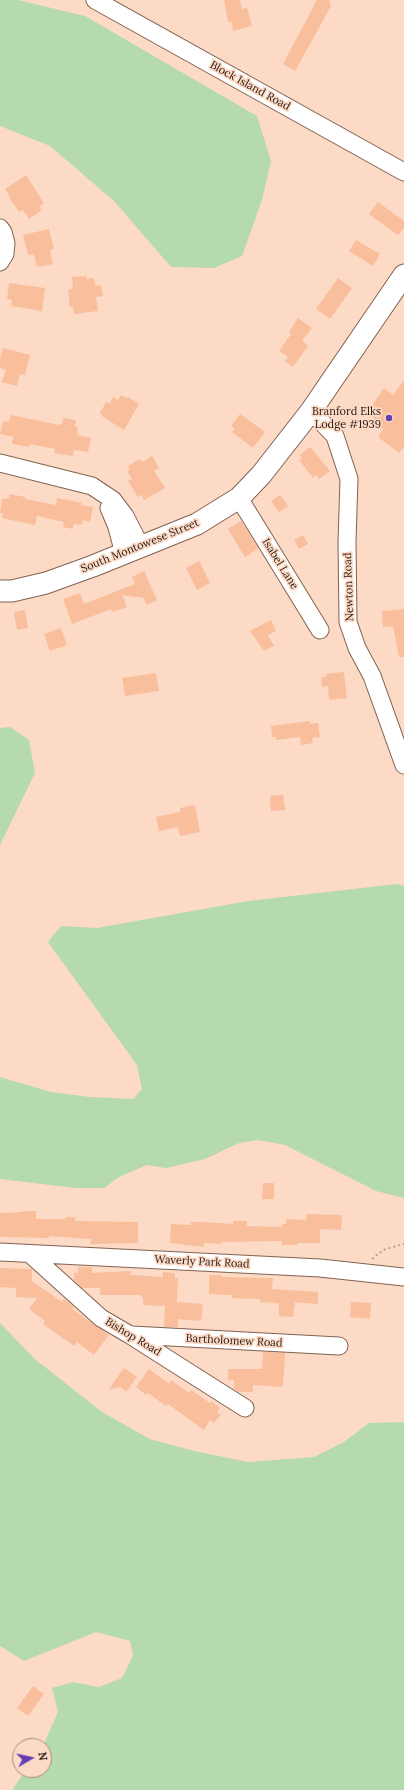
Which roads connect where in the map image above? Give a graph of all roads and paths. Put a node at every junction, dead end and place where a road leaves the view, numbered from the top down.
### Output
1 (96, 0) edge
2 (404, 172) edge
3 (0, 228) edge
4 (0, 262) edge
5 (404, 275) edge
6 (311, 411) junction
7 (0, 463) edge
8 (239, 498) junction
9 (132, 550) junction
10 (0, 591) edge
11 (320, 630) dead end
12 (404, 765) edge
13 (404, 1244) edge
14 (0, 1252) edge
15 (30, 1254) junction
16 (365, 1272) junction
17 (404, 1277) edge
18 (130, 1335) junction
19 (339, 1346) dead end
20 (246, 1408) dead end

1 - 2 street, Block Island Road
3 - 4 street
5 - 6 main road, South Montowese Street
6 - 8 main road, South Montowese Street
6 - 12 street, Newton Road
7 - 9 street
8 - 9 main road, South Montowese Street
8 - 11 street, Isabel Lane
9 - 10 main road, South Montowese Street
13 - 16 path
14 - 15 street, Waverly Park Road
15 - 16 street, Waverly Park Road
15 - 18 street, Bishop Road
16 - 17 street, Waverly Park Road
18 - 19 street, Bartholomew Road
18 - 20 street, Bishop Road

